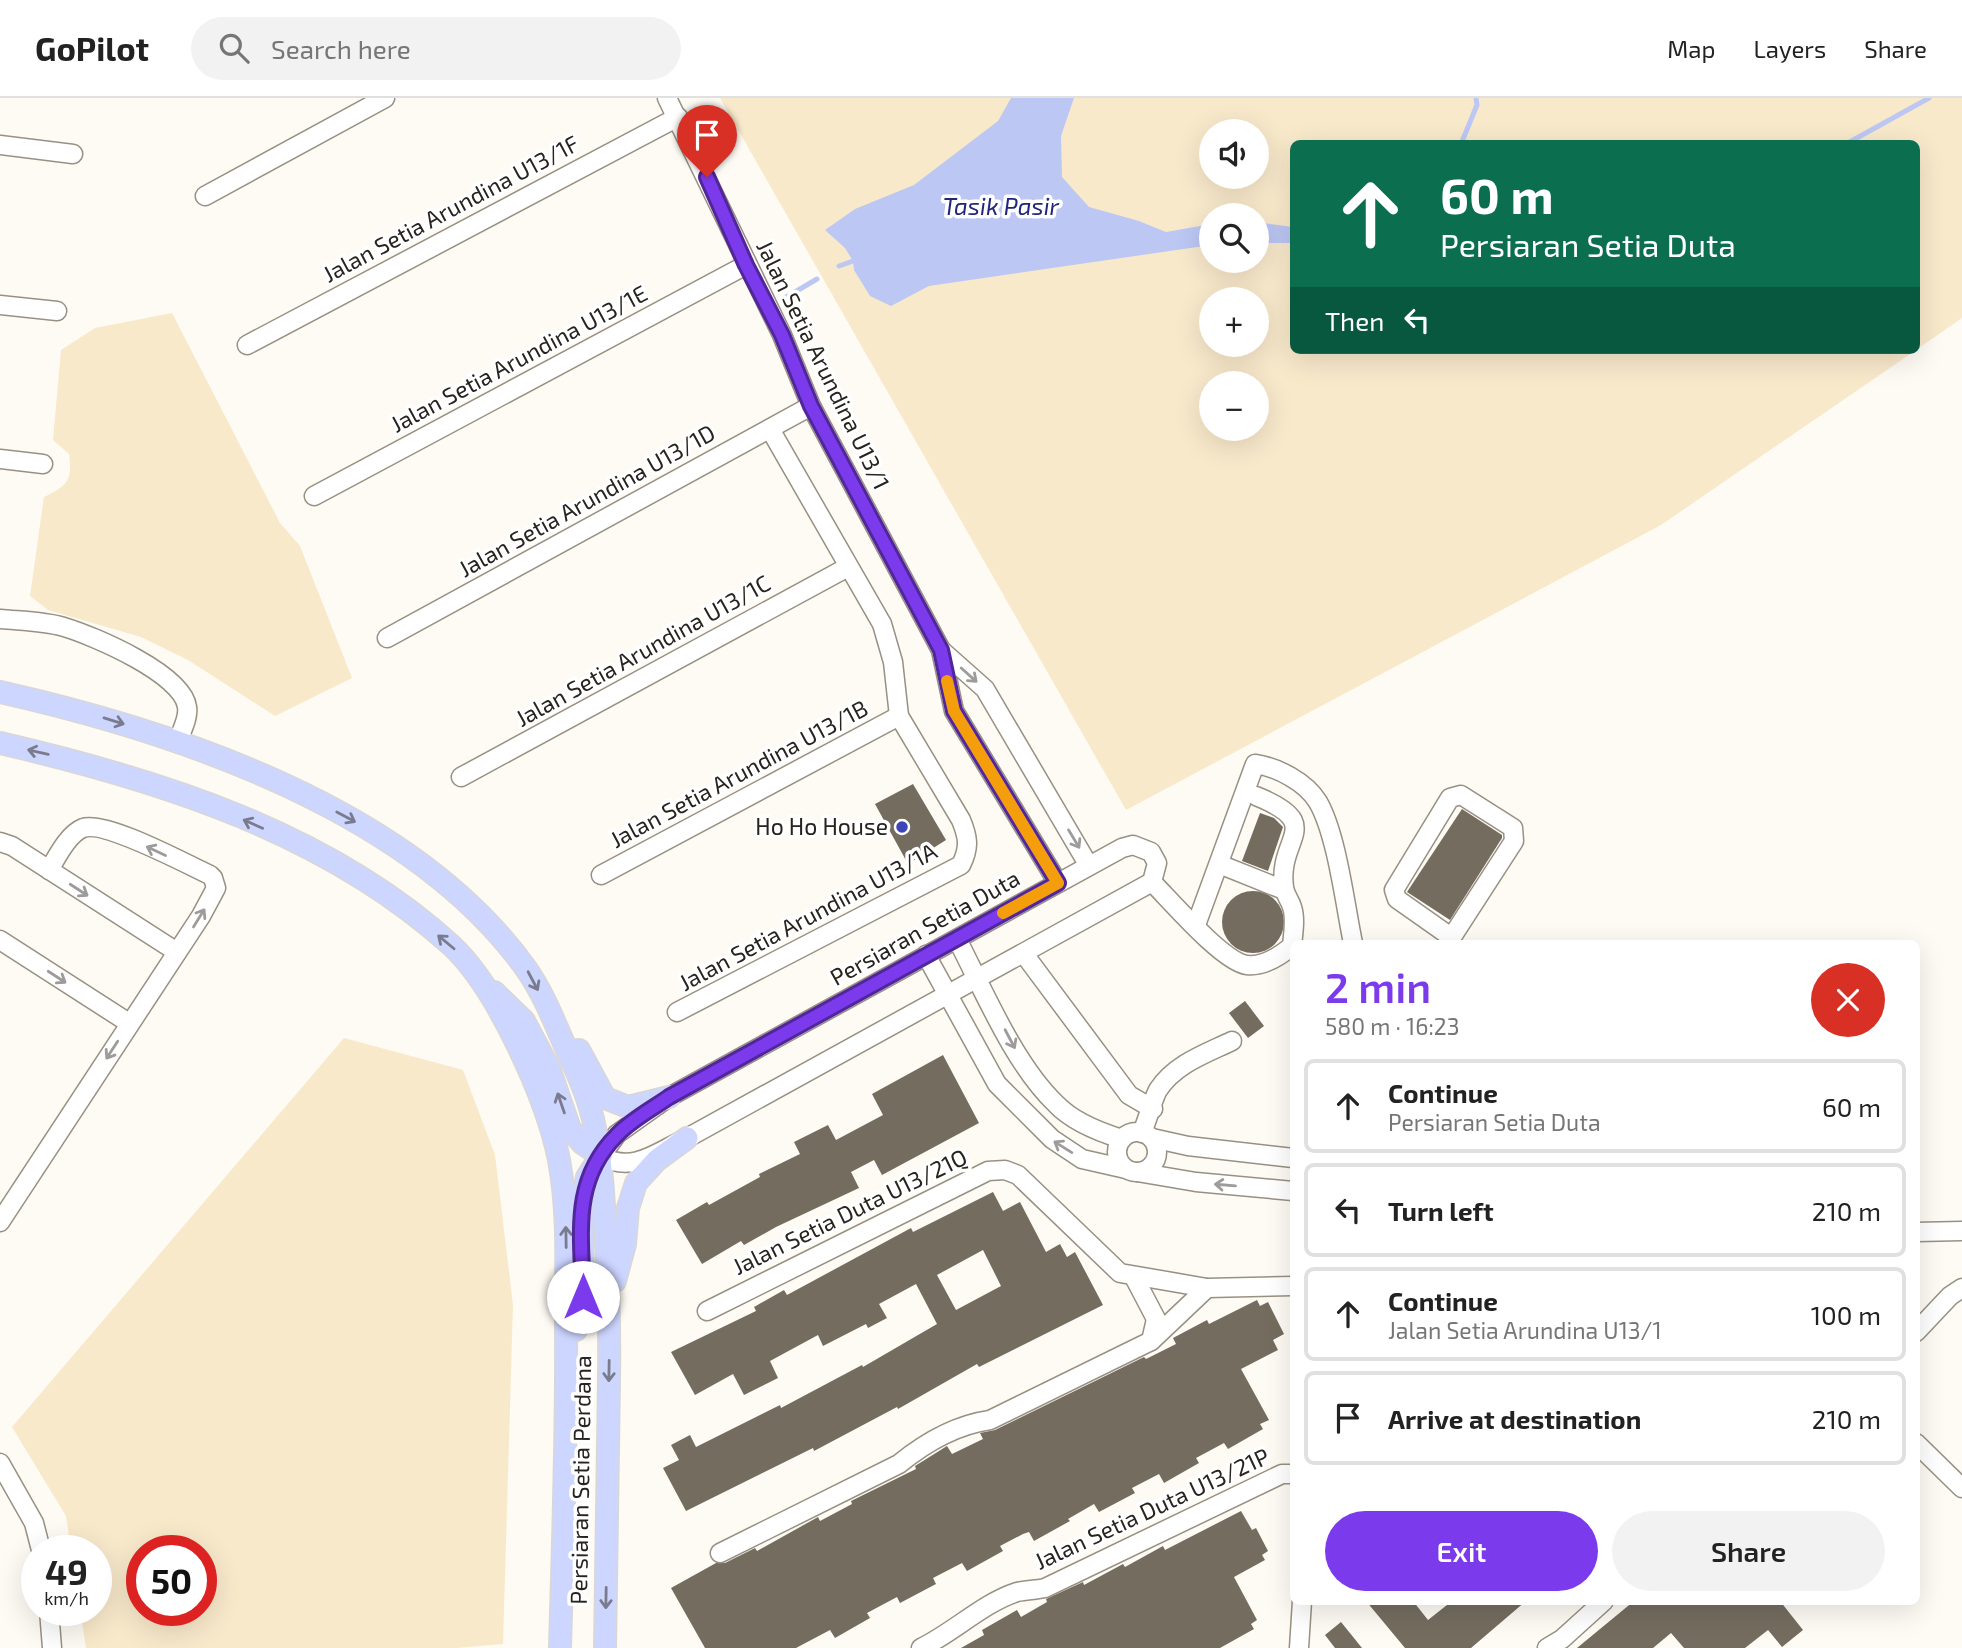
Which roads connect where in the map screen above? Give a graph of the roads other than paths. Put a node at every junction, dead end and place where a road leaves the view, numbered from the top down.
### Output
1 (385, 98) edge
2 (667, 98) edge
3 (678, 117) junction
4 (0, 145) edge
5 (73, 154) dead end
6 (205, 196) dead end
7 (746, 265) junction
8 (0, 305) edge
9 (57, 311) dead end
10 (247, 345) dead end
11 (811, 406) junction
12 (770, 429) junction
13 (0, 459) edge
14 (43, 464) dead end
15 (314, 496) dead end
16 (848, 567) junction
17 (0, 619) edge
18 (387, 638) dead end
19 (941, 650) junction
20 (0, 692) edge
21 (900, 716) junction
22 (0, 743) edge
23 (177, 743) junction
24 (461, 778) dead end
25 (1256, 796) dead end
26 (0, 842) edge
27 (1219, 864) junction
28 (1089, 866) junction
29 (49, 870) junction
30 (601, 875) dead end
31 (1152, 882) junction
32 (1058, 883) junction
33 (1284, 890) junction
34 (1196, 925) junction
35 (957, 939) junction
36 (0, 940) edge
37 (1292, 940) edge
38 (1352, 940) edge
39 (1449, 940) edge
40 (1290, 948) edge
41 (177, 952) junction
42 (1024, 954) junction
43 (926, 956) junction
44 (978, 979) junction
45 (481, 981) junction
46 (948, 995) junction
47 (677, 1012) dead end
48 (551, 1015) junction
49 (129, 1023) junction
50 (1232, 1041) dead end
51 (669, 1097) junction
52 (1153, 1109) junction
53 (1147, 1136) junction
54 (687, 1138) junction
55 (1122, 1139) junction
56 (601, 1156) junction
57 (1290, 1158) edge
58 (1132, 1171) junction
59 (1290, 1191) edge
60 (7, 1193) edge
61 (0, 1222) edge
62 (1962, 1231) edge
63 (1920, 1232) edge
64 (1134, 1277) junction
65 (1290, 1286) edge
66 (1208, 1288) junction
67 (1962, 1288) edge
68 (610, 1303) junction
69 (707, 1311) dead end
70 (1920, 1328) edge
71 (1151, 1341) junction
72 (566, 1371) junction
73 (1920, 1447) edge
74 (0, 1463) edge
75 (1290, 1474) edge
76 (1962, 1488) edge
77 (37, 1535) edge
78 (720, 1553) dead end
79 (1304, 1605) edge
80 (1600, 1605) edge
81 (50, 1626) edge
82 (52, 1648) edge
83 (560, 1648) edge
84 (605, 1648) edge
85 (922, 1648) edge
86 (1299, 1648) edge
87 (1547, 1648) edge

1 - 6 street
2 - 3 street, Jalan Setia Arundina U13/1
3 - 7 street, Jalan Setia Arundina U13/1
3 - 10 street, Jalan Setia Arundina U13/1F
4 - 5 street
7 - 11 street, Jalan Setia Arundina U13/1
7 - 15 street, Jalan Setia Arundina U13/1E
8 - 9 street
11 - 12 street, Jalan Setia Arundina U13/1D
11 - 19 street, Jalan Setia Arundina U13/1
12 - 16 street
12 - 18 street, Jalan Setia Arundina U13/1D
13 - 14 street
16 - 21 street
16 - 24 street, Jalan Setia Arundina U13/1C
17 - 23 street
19 -> 28 street
19 - 32 street
20 -> 23 main road, Persiaran Setia Perdana
21 - 30 street, Jalan Setia Arundina U13/1B
21 - 47 street, Jalan Setia Arundina U13/1A
45 -> 22 main road, Persiaran Setia Perdana
23 -> 48 main road, Persiaran Setia Perdana
25 - 33 street
26 - 29 street
27 - 33 street
27 - 34 street
27 - 38 street
28 - 31 street, Persiaran Setia Duta
28 - 32 street, Persiaran Setia Duta
29 -> 41 street
41 -> 29 street
31 - 34 street
31 - 42 street
32 - 35 street, Persiaran Setia Duta
33 - 37 street
34 - 40 street
35 - 43 street, Persiaran Setia Duta
35 - 44 street
36 -> 49 street
39 - 39 street
41 - 49 street
42 - 44 street
42 - 52 street
43 - 46 street
43 - 51 street, Persiaran Setia Duta
44 - 46 street
44 -> 55 street
56 -> 45 main road
72 -> 45 main road, Persiaran Setia Perdana
46 - 54 street
58 -> 46 street
48 - 51 main road
48 - 56 main road, Persiaran Setia Perdana
49 -> 60 street
50 - 52 street
51 - 56 street, Persiaran Setia Duta
52 - 53 street
53 - 55 street
53 - 57 street
53 - 58 street
54 - 56 street
54 - 68 main road
55 - 58 street
56 - 68 main road, Persiaran Setia Perdana
56 - 72 main road
59 -> 58 street
60 - 61 street
62 - 63 street
64 - 66 street
64 - 69 street, Jalan Setia Duta U13/21Q
64 - 71 street
65 - 66 street
66 - 71 street
67 - 70 street
68 -> 84 main road, Persiaran Setia Perdana
71 - 78 street
72 - 83 main road, Persiaran Setia Perdana
73 - 76 street
74 - 77 street
75 - 85 street, Jalan Setia Duta U13/21P
79 - 86 street
80 - 87 street
81 - 82 street

